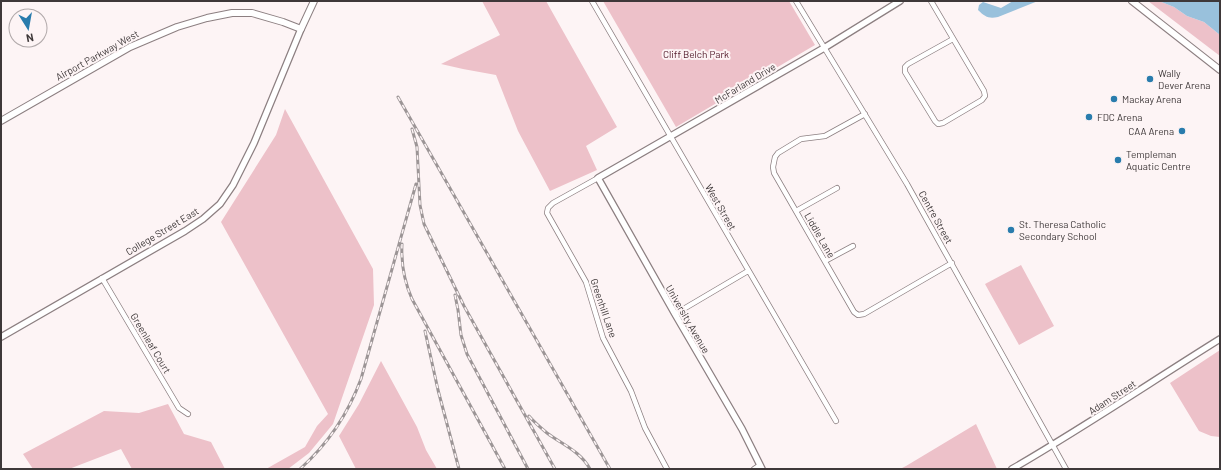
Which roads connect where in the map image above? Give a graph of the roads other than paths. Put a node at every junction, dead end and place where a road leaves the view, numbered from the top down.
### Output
1 (314, 1) edge
2 (592, 1) edge
3 (796, 1) edge
4 (900, 1) edge
5 (931, 1) edge
6 (1132, 1) edge
7 (301, 29) junction
8 (953, 39) junction
9 (824, 48) junction
10 (1220, 70) edge
11 (865, 114) junction
12 (1, 121) edge
13 (670, 137) junction
14 (598, 178) junction
15 (837, 188) dead end
16 (796, 212) junction
17 (853, 246) dead end
18 (825, 261) junction
19 (952, 263) junction
20 (748, 271) junction
21 (102, 278) junction
22 (675, 314) junction
23 (1, 337) edge
24 (1220, 339) edge
25 (188, 414) dead end
26 (836, 421) dead end
27 (1052, 446) junction
28 (761, 467) edge
29 (667, 469) edge
30 (754, 469) edge
31 (1012, 469) edge
32 (1066, 469) edge

1 - 7 main road, College Street East
2 - 13 street, West Street
3 - 9 street, Centre Street
4 - 9 street, McFarland Drive
5 - 8 street
6 - 10 main road
7 - 12 main road, Airport Parkway West
7 - 21 street, College Street East
8 - 8 street
9 - 11 street, Centre Street
9 - 13 street, McFarland Drive
11 - 16 street, Liddle Lane
11 - 19 street, Centre Street
13 - 14 street, McFarland Drive
13 - 20 street, West Street
14 - 22 street, University Avenue
14 - 29 street, Greenhill Lane
15 - 16 street
16 - 18 street, Liddle Lane
17 - 18 street
18 - 19 street, Liddle Lane
19 - 27 street, Centre Street
20 - 22 street
20 - 26 street, West Street
21 - 23 street, College Street East
21 - 25 street, Greenleaf Court
22 - 28 street, University Avenue
24 - 27 street, Adam Street
27 - 31 street, Adam Street
27 - 32 street, Centre Street
28 - 30 street

